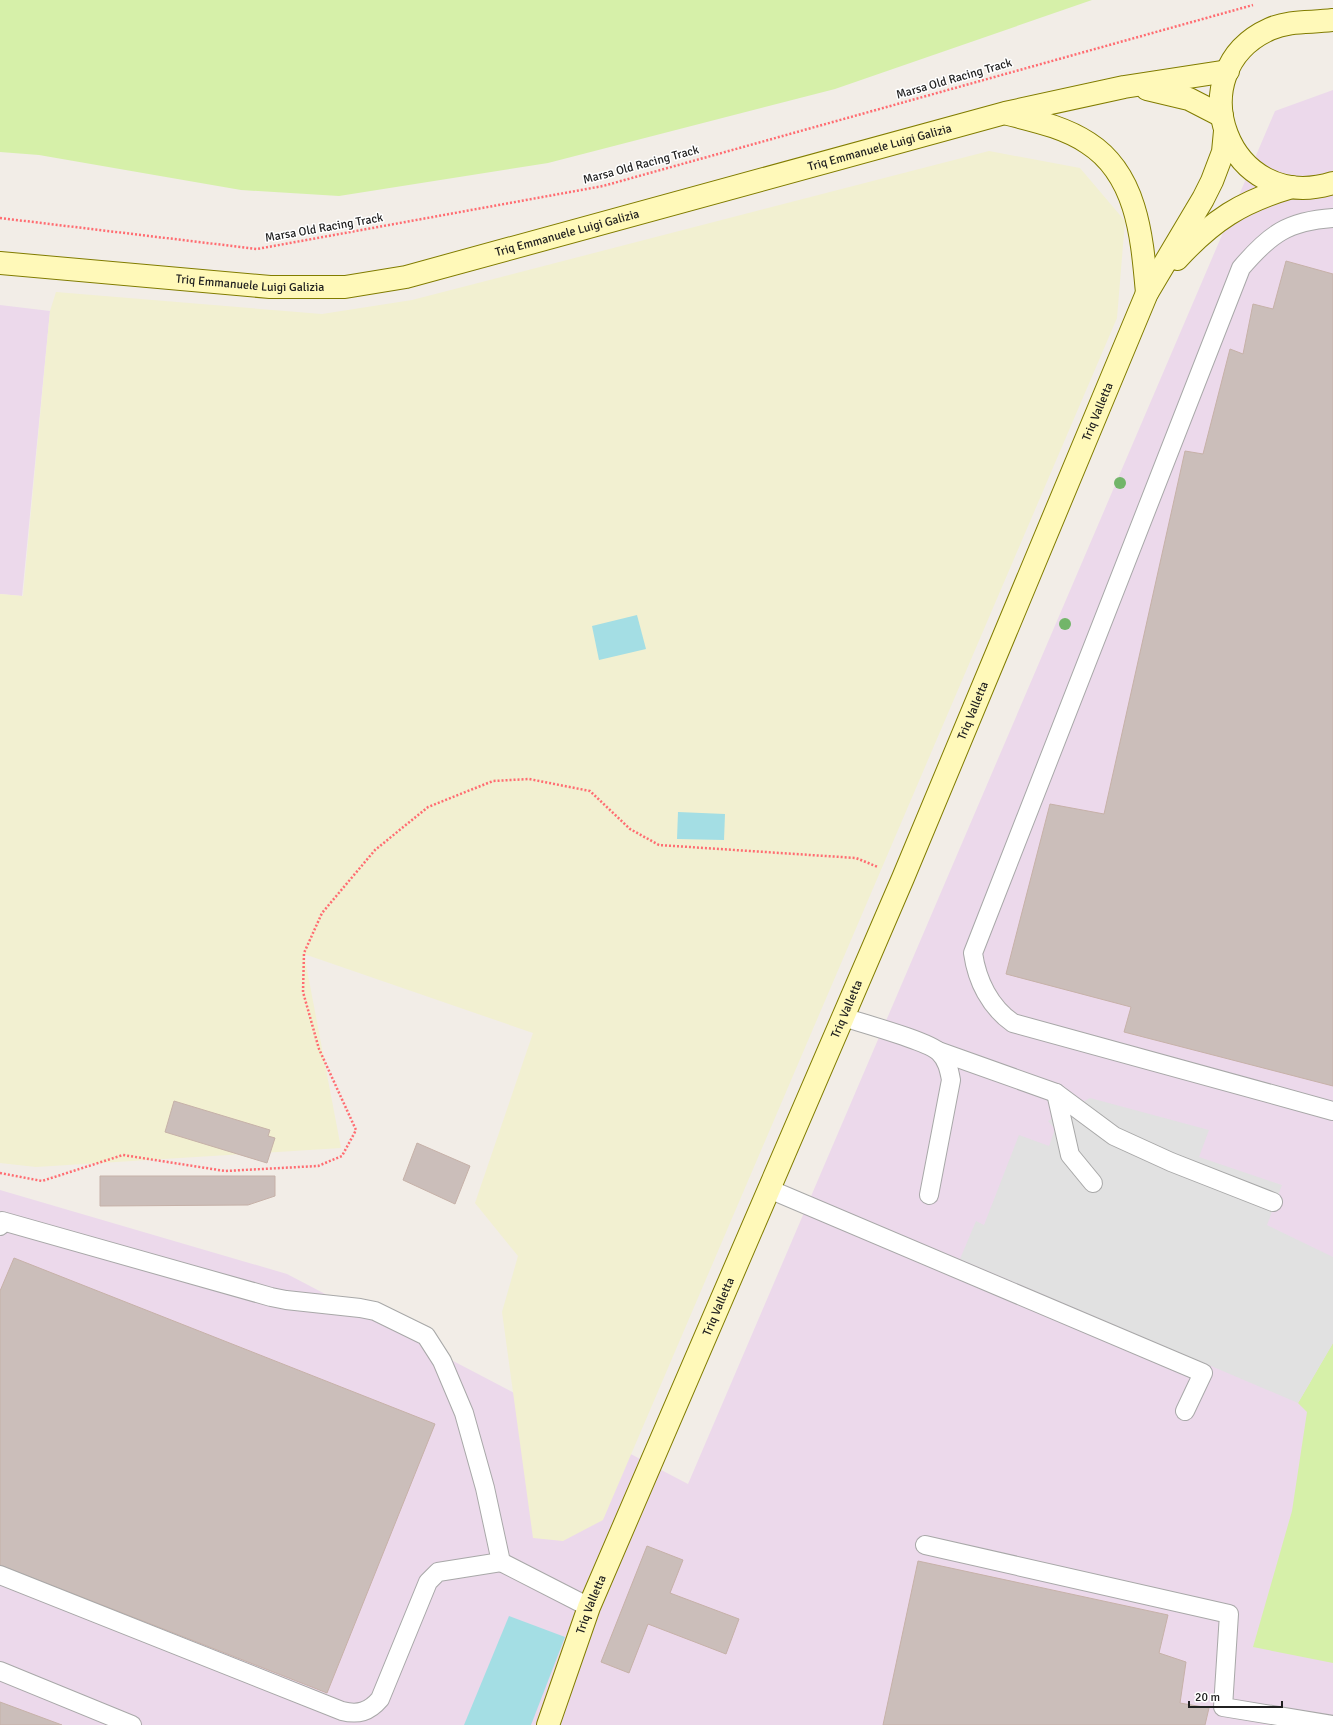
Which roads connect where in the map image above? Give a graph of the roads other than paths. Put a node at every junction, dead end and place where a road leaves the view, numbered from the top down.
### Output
1 (1327, 23) edge
2 (1228, 71) junction
3 (1124, 87) junction
4 (1005, 113) junction
5 (1223, 124) junction
6 (1333, 183) edge
7 (1292, 188) junction
8 (1333, 218) edge
9 (0, 263) edge
10 (1147, 293) junction
11 (843, 1018) junction
12 (938, 1050) junction
13 (1056, 1093) junction
14 (1333, 1111) edge
15 (1093, 1183) dead end
16 (769, 1189) junction
17 (929, 1195) dead end
18 (1273, 1202) dead end
19 (0, 1226) edge
20 (1185, 1411) dead end
21 (924, 1545) dead end
22 (501, 1562) junction
23 (0, 1575) edge
24 (589, 1608) junction
25 (0, 1672) edge
26 (1333, 1724) edge
27 (132, 1725) edge
28 (548, 1725) edge

1 - 2 street
2 - 3 street, Triq Emmanuele Luigi Galizia
2 - 5 street, Triq Valletta
3 - 4 street, Triq Emmanuele Luigi Galizia
3 - 5 street, Triq Emmanuele Luigi Galizia
4 - 9 street, Triq Emmanuele Luigi Galizia
4 - 10 street
5 - 7 street
5 - 10 street, Triq Valletta
6 - 7 street
7 - 10 street, Triq Valletta
8 - 14 lane
10 - 11 street, Triq Valletta
11 - 12 lane
11 - 16 street, Triq Valletta
12 - 13 lane
12 - 17 lane
13 - 15 lane
13 - 18 lane
16 - 20 lane
16 - 24 street, Triq Valletta
19 - 22 lane
21 - 26 lane
22 - 23 lane
22 - 24 lane
24 - 28 street, Triq Valletta
25 - 27 lane

